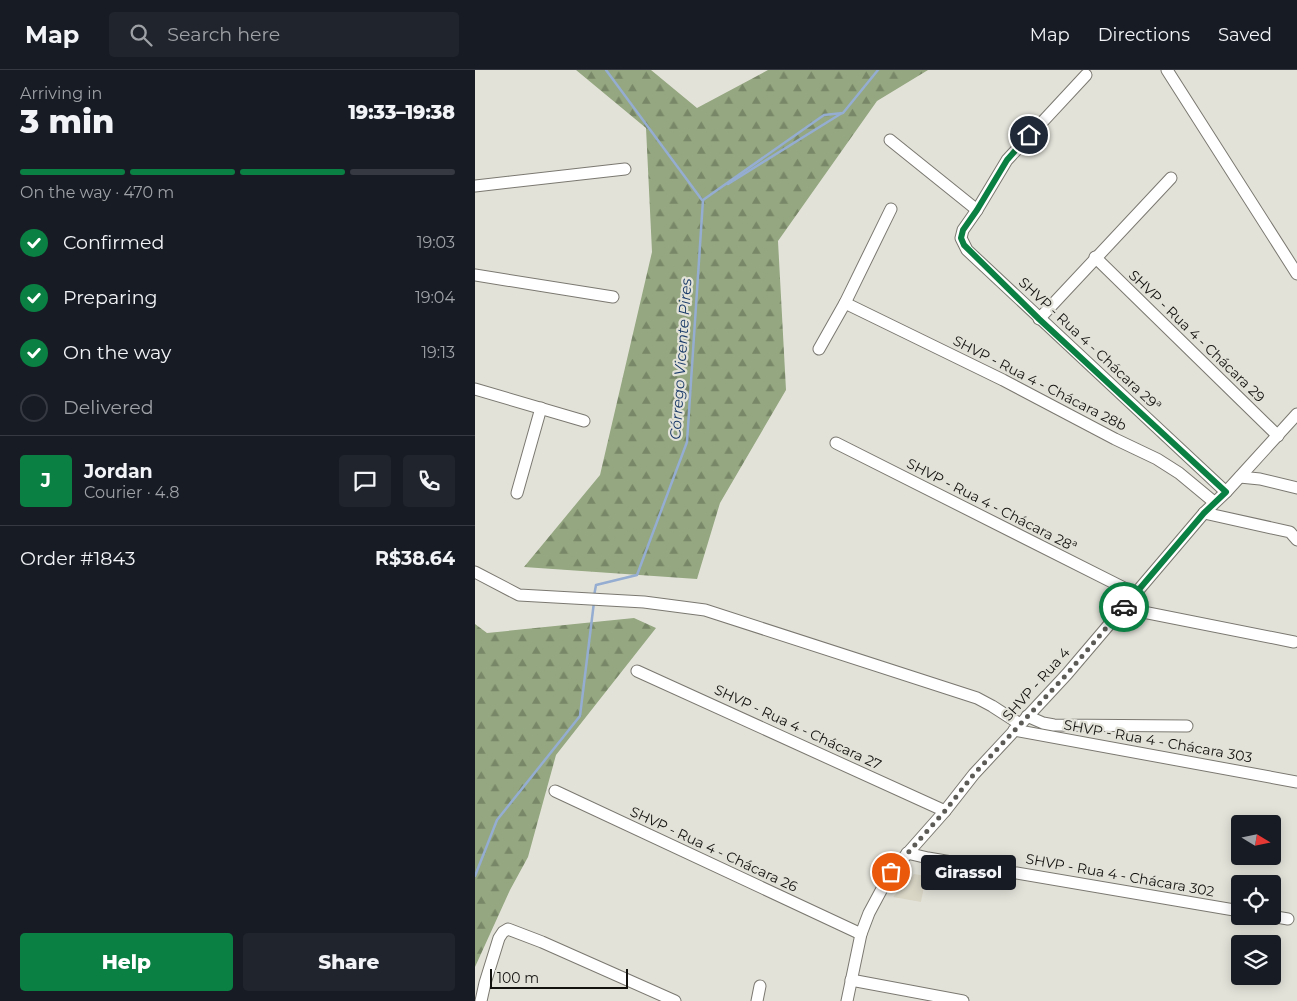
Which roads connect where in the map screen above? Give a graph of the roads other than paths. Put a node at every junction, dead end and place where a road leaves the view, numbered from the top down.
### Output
1 (1167, 70) edge
2 (1086, 75) dead end
3 (890, 140) dead end
4 (625, 169) dead end
5 (1171, 178) dead end
6 (475, 186) edge
7 (891, 209) dead end
8 (977, 210) junction
9 (1095, 257) junction
10 (1297, 274) edge
11 (475, 275) edge
12 (613, 298) dead end
13 (845, 303) junction
14 (1039, 319) junction
15 (819, 349) dead end
16 (475, 389) edge
17 (541, 408) junction
18 (1297, 414) edge
19 (584, 421) dead end
20 (1278, 436) junction
21 (836, 443) dead end
22 (1240, 477) junction
23 (1297, 488) edge
24 (1226, 492) junction
25 (517, 493) dead end
26 (1214, 502) junction
27 (1204, 513) junction
28 (1297, 540) edge
29 (475, 572) edge
30 (1136, 594) junction
31 (1123, 608) junction
32 (1294, 642) dead end
33 (637, 670) dead end
34 (1020, 724) junction
35 (1187, 726) dead end
36 (1297, 782) edge
37 (555, 791) dead end
38 (945, 811) junction
39 (907, 853) junction
40 (1231, 909) edge
41 (1281, 918) edge
42 (1288, 919) dead end
43 (861, 934) junction
44 (851, 980) junction
45 (760, 986) dead end
46 (481, 1001) edge
47 (675, 1001) edge
48 (757, 1001) edge
49 (847, 1001) edge
50 (963, 1001) edge

1 - 10 street
2 - 8 street, SHVP - Rua 4 - Chácara 29ª
3 - 8 street
4 - 6 street
5 - 9 street
7 - 13 street
8 - 14 street, SHVP - Rua 4 - Chácara 29ª
9 - 14 street
9 - 20 street, SHVP - Rua 4 - Chácara 29
11 - 12 street
13 - 15 street
13 - 26 street, SHVP - Rua 4 - Chácara 28b
14 - 24 street, SHVP - Rua 4 - Chácara 29ª
16 - 17 street
17 - 19 street
17 - 25 street
18 - 20 street, SHVP - Rua 4
20 - 22 street, SHVP - Rua 4
21 - 30 street, SHVP - Rua 4 - Chácara 28ª
22 - 23 street
22 - 24 street, SHVP - Rua 4
24 - 26 street, SHVP - Rua 4
26 - 27 street, SHVP - Rua 4
27 - 28 street
27 - 30 street, SHVP - Rua 4
29 - 34 street
30 - 31 street, SHVP - Rua 4
31 - 32 street
31 - 34 street, SHVP - Rua 4
33 - 38 street, SHVP - Rua 4 - Chácara 27
34 - 35 street
34 - 36 street, SHVP - Rua 4 - Chácara 303
34 - 38 street, SHVP - Rua 4
37 - 43 street, SHVP - Rua 4 - Chácara 26
38 - 39 street, SHVP - Rua 4
39 - 40 street, SHVP - Rua 4 - Chácara 302
39 - 43 street, SHVP - Rua 4
41 - 42 street
43 - 44 street, SHVP - Rua 4
44 - 49 street, SHVP - Rua 4
44 - 50 street
45 - 48 street
46 - 47 street

